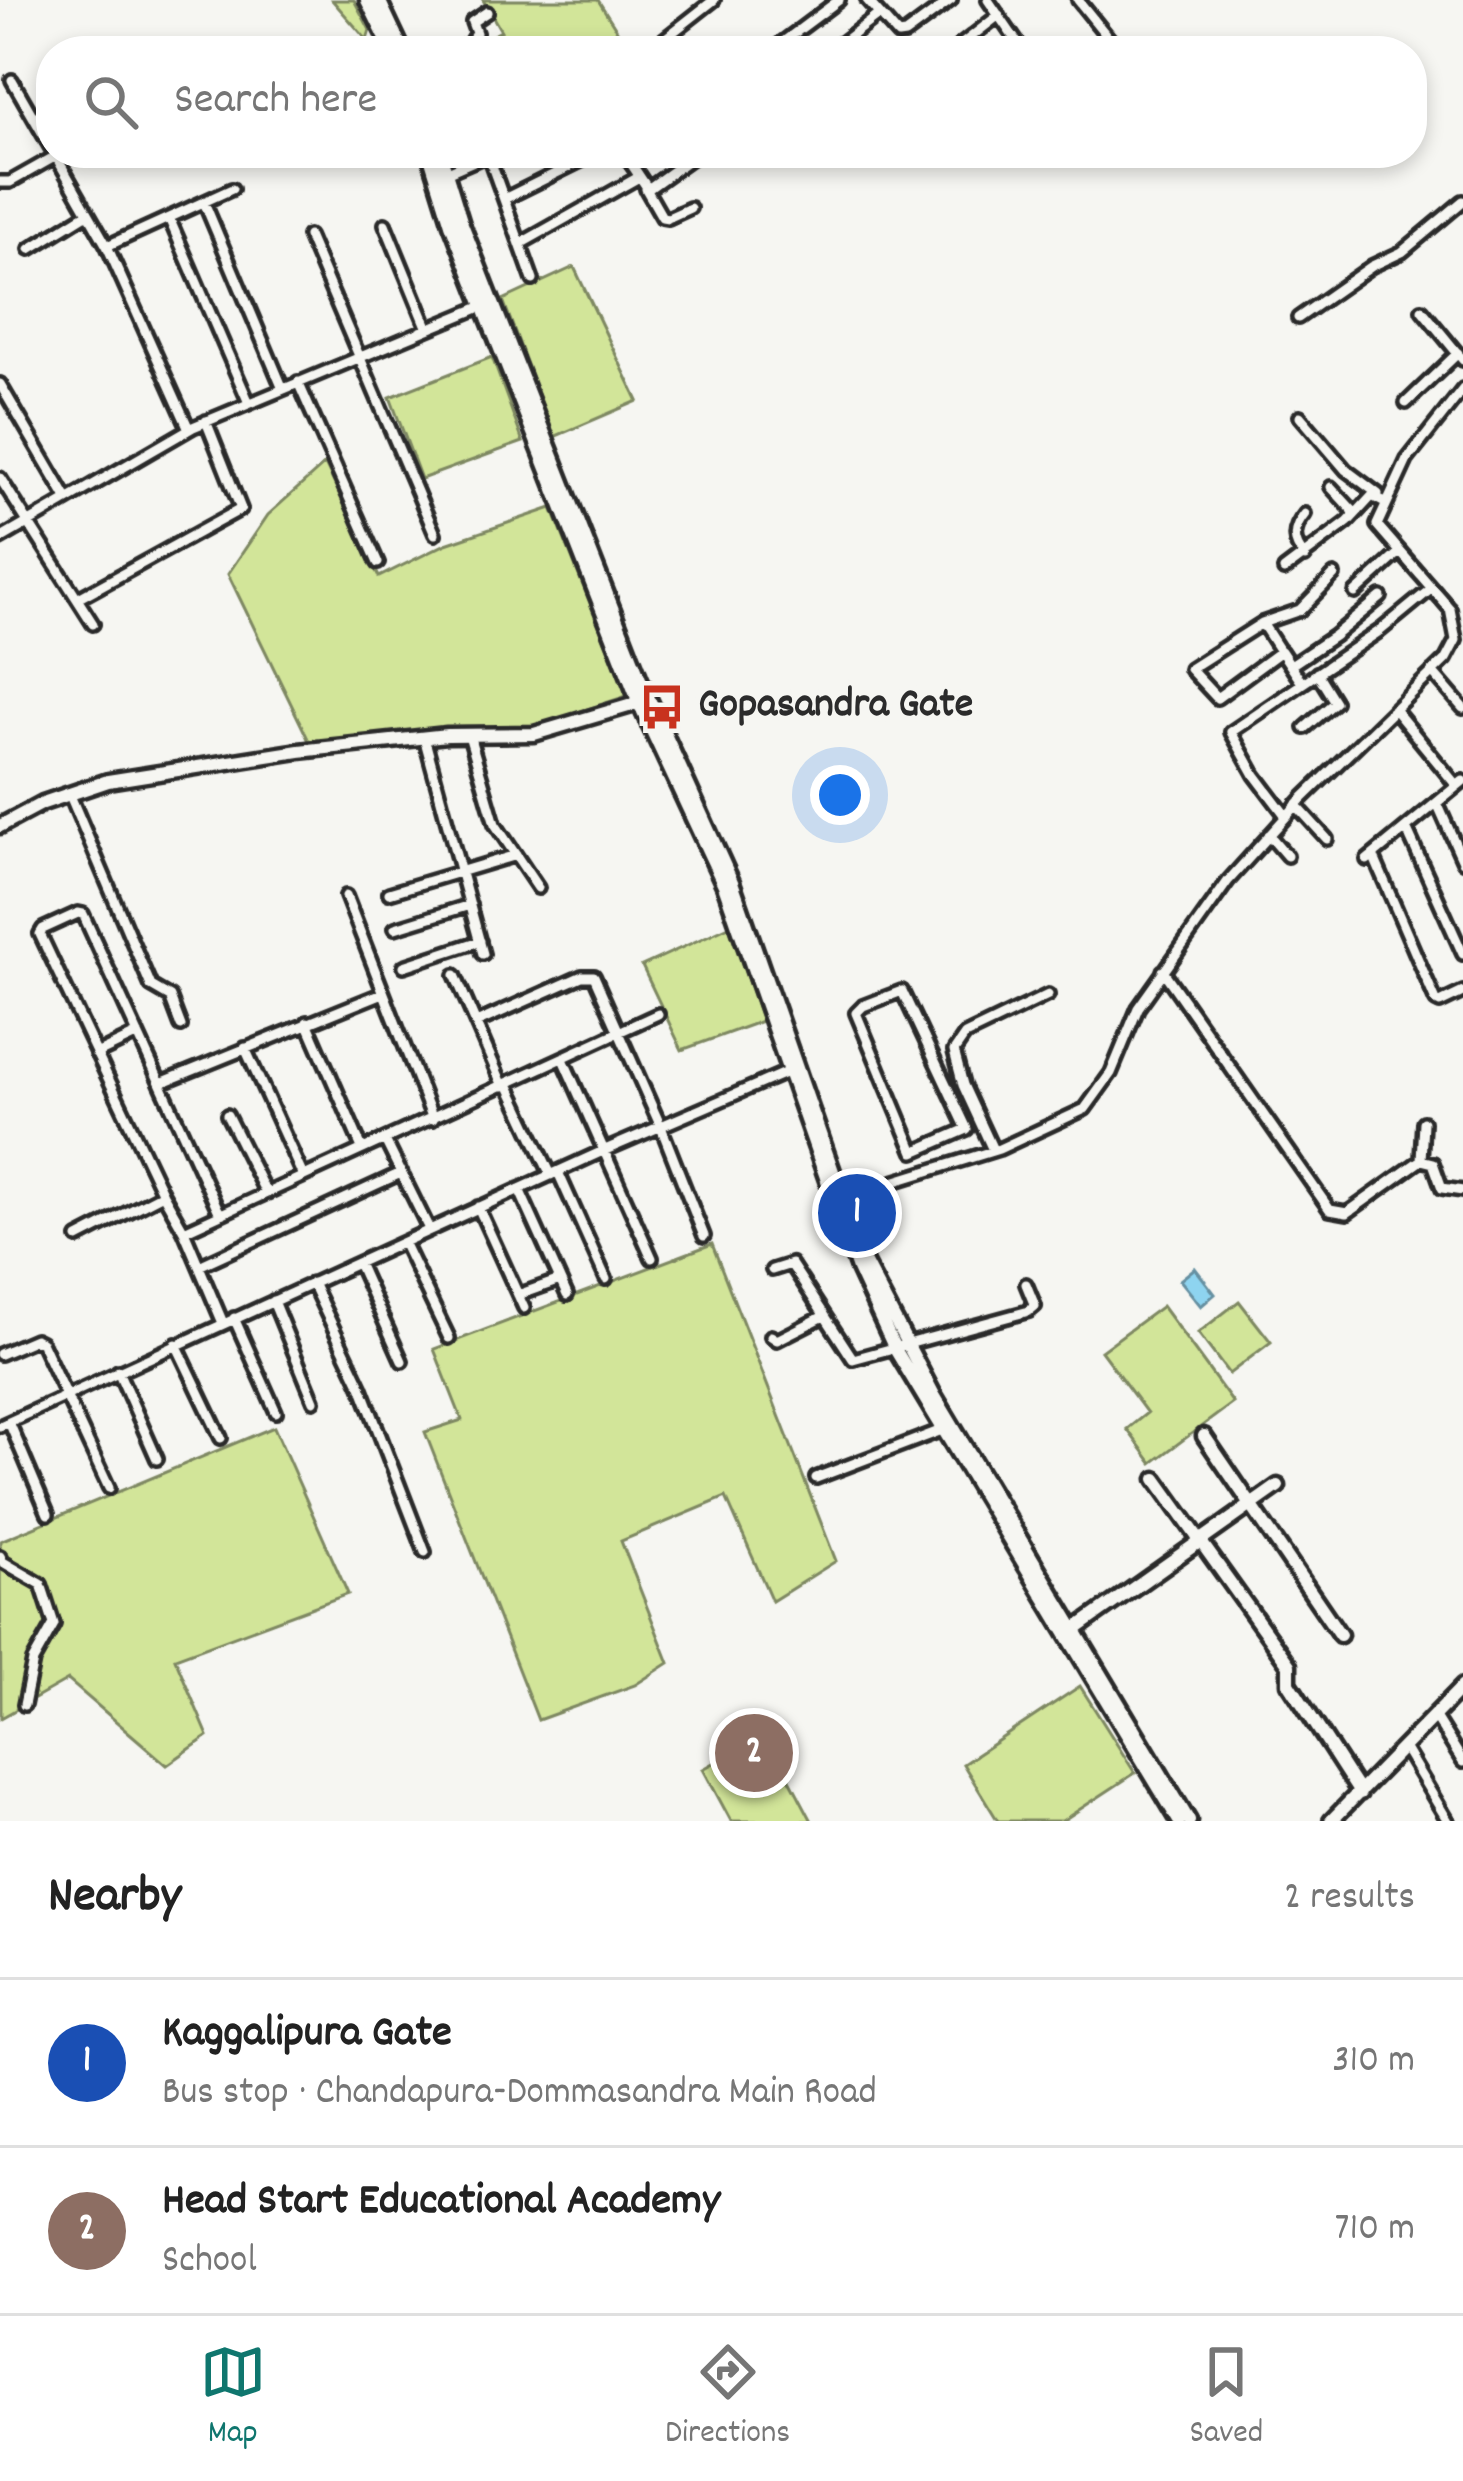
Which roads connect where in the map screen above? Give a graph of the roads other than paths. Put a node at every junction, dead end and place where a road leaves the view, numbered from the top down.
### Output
1 (367, 0) edge
2 (379, 0) edge
3 (714, 0) edge
4 (839, 0) edge
5 (866, 0) edge
6 (950, 0) edge
7 (988, 0) edge
8 (1078, 0) edge
9 (487, 12) dead end
10 (878, 15) junction
11 (999, 15) junction
12 (385, 36) edge
13 (396, 36) edge
14 (474, 36) edge
15 (669, 36) edge
16 (791, 36) edge
17 (851, 36) edge
18 (972, 36) edge
19 (1013, 36) edge
20 (1107, 36) edge
21 (12, 80) dead end
22 (34, 118) joint
23 (36, 122) edge
24 (36, 165) edge
25 (62, 168) edge
26 (437, 168) edge
27 (441, 168) edge
28 (457, 168) edge
29 (494, 168) edge
30 (567, 168) edge
31 (635, 168) edge
32 (676, 168) edge
33 (441, 175) junction
34 (639, 177) junction
35 (0, 182) edge
36 (232, 189) dead end
37 (646, 189) junction
38 (504, 199) junction
39 (1463, 201) edge
40 (204, 202) junction
41 (690, 208) dead end
42 (88, 213) junction
43 (169, 218) junction
44 (385, 224) dead end
45 (308, 236) dead end
46 (520, 244) junction
47 (106, 246) junction
48 (30, 249) dead end
49 (533, 280) dead end
50 (483, 306) junction
51 (1422, 310) dead end
52 (1298, 318) dead end
53 (428, 329) junction
54 (358, 357) junction
55 (1461, 357) edge
56 (298, 382) junction
57 (0, 386) edge
58 (283, 389) junction
59 (1462, 394) edge
60 (249, 403) junction
61 (1406, 403) dead end
62 (1300, 416) dead end
63 (206, 421) junction
64 (188, 429) junction
65 (0, 478) edge
66 (1331, 487) dead end
67 (66, 497) junction
68 (1386, 501) junction
69 (1355, 513) junction
70 (1305, 514) dead end
71 (28, 523) junction
72 (435, 534) dead end
73 (0, 539) edge
74 (1400, 552) junction
75 (1305, 557) junction
76 (378, 563) dead end
77 (1284, 570) dead end
78 (1334, 575) dead end
79 (1432, 588) junction
80 (1355, 593) dead end
81 (1381, 597) dead end
82 (77, 599) junction
83 (1463, 601) edge
84 (1450, 609) junction
85 (1262, 623) junction
86 (94, 624) dead end
87 (1280, 651) junction
88 (1458, 653) edge
89 (1291, 665) junction
90 (1317, 673) junction
91 (1432, 673) junction
92 (1302, 682) junction
93 (644, 701) junction
94 (1463, 708) edge
95 (1394, 709) junction
96 (1305, 728) dead end
97 (469, 735) junction
98 (424, 737) junction
99 (1460, 784) edge
100 (69, 793) junction
101 (1436, 803) junction
102 (1296, 805) junction
103 (1286, 816) junction
104 (0, 826) edge
105 (1406, 828) junction
106 (1269, 835) junction
107 (1327, 839) dead end
108 (516, 855) junction
109 (1287, 856) dead end
110 (1463, 861) edge
111 (460, 871) junction
112 (538, 888) dead end
113 (389, 893) dead end
114 (346, 896) dead end
115 (470, 905) junction
116 (395, 928) dead end
117 (480, 941) junction
118 (483, 954) dead end
119 (1463, 954) edge
120 (404, 966) dead end
121 (1162, 971) junction
122 (455, 975) dead end
123 (383, 992) junction
124 (1463, 992) edge
125 (1048, 995) dead end
126 (658, 1014) dead end
127 (308, 1022) junction
128 (476, 1023) junction
129 (181, 1026) dead end
130 (621, 1031) junction
131 (137, 1034) junction
132 (245, 1048) junction
133 (96, 1054) junction
134 (563, 1058) junction
135 (794, 1069) junction
136 (161, 1083) junction
137 (505, 1085) junction
138 (226, 1114) dead end
139 (434, 1119) junction
140 (1423, 1122) dead end
141 (661, 1127) junction
142 (385, 1140) junction
143 (939, 1143) junction
144 (362, 1148) junction
145 (993, 1150) junction
146 (603, 1151) junction
147 (1421, 1160) junction
148 (947, 1162) junction
149 (401, 1173) junction
150 (555, 1174) junction
151 (303, 1176) junction
152 (519, 1189) junction
153 (1463, 1191) edge
154 (266, 1193) junction
155 (163, 1194) junction
156 (839, 1199) junction
157 (478, 1207) junction
158 (220, 1214) junction
159 (428, 1229) junction
160 (184, 1231) junction
161 (704, 1236) dead end
162 (78, 1238) dead end
163 (403, 1242) junction
164 (652, 1258) dead end
165 (358, 1263) junction
166 (199, 1267) junction
167 (772, 1270) dead end
168 (606, 1279) dead end
169 (560, 1280) junction
170 (312, 1283) junction
171 (1026, 1284) dead end
172 (518, 1295) junction
173 (567, 1295) dead end
174 (273, 1300) junction
175 (524, 1308) dead end
176 (824, 1316) junction
177 (229, 1320) junction
178 (771, 1336) dead end
179 (449, 1338) dead end
180 (176, 1344) junction
181 (900, 1348) junction
182 (0, 1354) edge
183 (402, 1361) dead end
184 (118, 1371) junction
185 (68, 1395) junction
186 (314, 1401) dead end
187 (276, 1412) dead end
188 (5, 1424) edge
189 (942, 1430) junction
190 (1204, 1436) dead end
191 (221, 1438) dead end
192 (157, 1460) dead end
193 (817, 1478) dead end
194 (1156, 1479) dead end
195 (1278, 1486) dead end
196 (109, 1488) dead end
197 (1251, 1505) junction
198 (48, 1514) dead end
199 (1201, 1541) junction
200 (425, 1552) dead end
201 (0, 1556) edge
202 (1073, 1631) junction
203 (1340, 1635) dead end
204 (1463, 1686) edge
205 (24, 1706) dead end
206 (1435, 1717) junction
207 (1405, 1750) junction
208 (1463, 1762) edge
209 (1360, 1793) junction
210 (1179, 1821) edge
211 (1189, 1821) edge
212 (1331, 1821) edge
213 (1448, 1821) edge

1 - 12 main road
2 - 13 main road
3 - 15 street
4 - 16 street
5 - 10 street
6 - 10 street
7 - 11 street
8 - 20 street
9 - 14 street
10 - 17 street
11 - 18 street
11 - 19 street
21 - 22 street
22 - 23 street
24 - 35 street
25 - 42 street
26 - 33 main road
27 - 33 main road
28 - 33 street
29 - 38 street
30 - 38 street
31 - 34 street
32 - 37 street
33 - 50 main road
33 - 93 main road
34 - 37 street
34 - 46 street
36 - 40 street
37 - 41 street
38 - 46 street
39 - 52 street
40 - 43 street
40 - 58 street
42 - 47 street
42 - 48 street
43 - 47 street
43 - 60 street
44 - 53 street
45 - 54 street
46 - 49 street
47 - 64 street
50 - 53 street
50 - 93 main road
51 - 55 street
53 - 54 street
54 - 56 street
54 - 72 street
55 - 61 street
56 - 58 street
56 - 76 street
57 - 67 street
58 - 60 street
59 - 68 street
60 - 63 street
62 - 68 street
63 - 64 street
63 - 82 street
64 - 67 street
65 - 71 street
66 - 69 street
67 - 71 street
68 - 69 street
68 - 74 street
69 - 75 street
70 - 75 street
71 - 73 street
71 - 82 street
74 - 79 street
74 - 80 street
75 - 77 street
78 - 85 street
79 - 84 street
79 - 90 street
81 - 89 street
82 - 86 street
83 - 84 street
84 - 88 street
85 - 87 street
85 - 87 street
87 - 89 street
88 - 91 street
89 - 92 street
90 - 92 street
90 - 96 street
91 - 94 street
91 - 95 street
92 - 103 street
93 - 97 main road
93 - 135 main road
95 - 99 street
95 - 102 street
97 - 98 main road
97 - 108 street
98 - 100 main road
98 - 111 street
99 - 101 street
100 - 104 main road
100 - 129 street
101 - 105 street
101 - 110 street
102 - 103 street
102 - 107 street
103 - 106 street
105 - 119 street
105 - 124 street
106 - 109 street
106 - 121 street
108 - 111 street
108 - 112 street
111 - 113 street
111 - 115 street
114 - 123 street
115 - 116 street
115 - 117 street
117 - 118 street
117 - 120 street
121 - 145 street
121 - 147 street
122 - 128 street
123 - 127 street
123 - 139 street
125 - 145 street
126 - 130 street
127 - 132 street
127 - 144 street
128 - 130 street
128 - 137 street
130 - 134 street
130 - 141 street
131 - 133 street
131 - 133 street
131 - 136 street
132 - 136 street
132 - 151 street
133 - 155 street
134 - 137 street
134 - 146 street
135 - 141 street
135 - 156 main road
136 - 158 street
137 - 139 street
137 - 150 street
138 - 154 street
139 - 142 street
140 - 147 street
141 - 146 street
141 - 161 street
142 - 144 street
142 - 149 street
143 - 143 street
143 - 148 street
144 - 151 street
145 - 148 street
146 - 150 street
146 - 164 street
147 - 153 street
148 - 156 street
149 - 159 street
149 - 166 street
150 - 152 street
150 - 168 street
151 - 154 street
152 - 157 street
152 - 169 street
154 - 158 street
155 - 160 street
155 - 162 street
156 - 181 main road
157 - 159 street
157 - 172 street
158 - 160 street
159 - 163 street
160 - 166 street
163 - 165 street
163 - 179 street
165 - 170 street
165 - 183 street
166 - 177 street
167 - 176 street
169 - 172 street
169 - 173 street
170 - 174 street
170 - 200 street
171 - 181 street
172 - 175 street
174 - 177 street
174 - 186 street
176 - 178 street
176 - 181 street
177 - 180 street
177 - 187 street
180 - 184 street
180 - 191 street
181 - 189 main road
181 - 202 main road
182 - 185 street
184 - 185 street
184 - 192 street
185 - 188 street
185 - 196 street
188 - 198 street
189 - 193 street
189 - 210 main road
190 - 197 main road
194 - 199 main road
195 - 197 main road
197 - 199 main road
197 - 203 main road
199 - 202 main road
199 - 209 main road
201 - 205 street
202 - 211 main road
204 - 206 main road
206 - 207 main road
206 - 208 street
207 - 209 main road
207 - 213 street
209 - 212 main road

